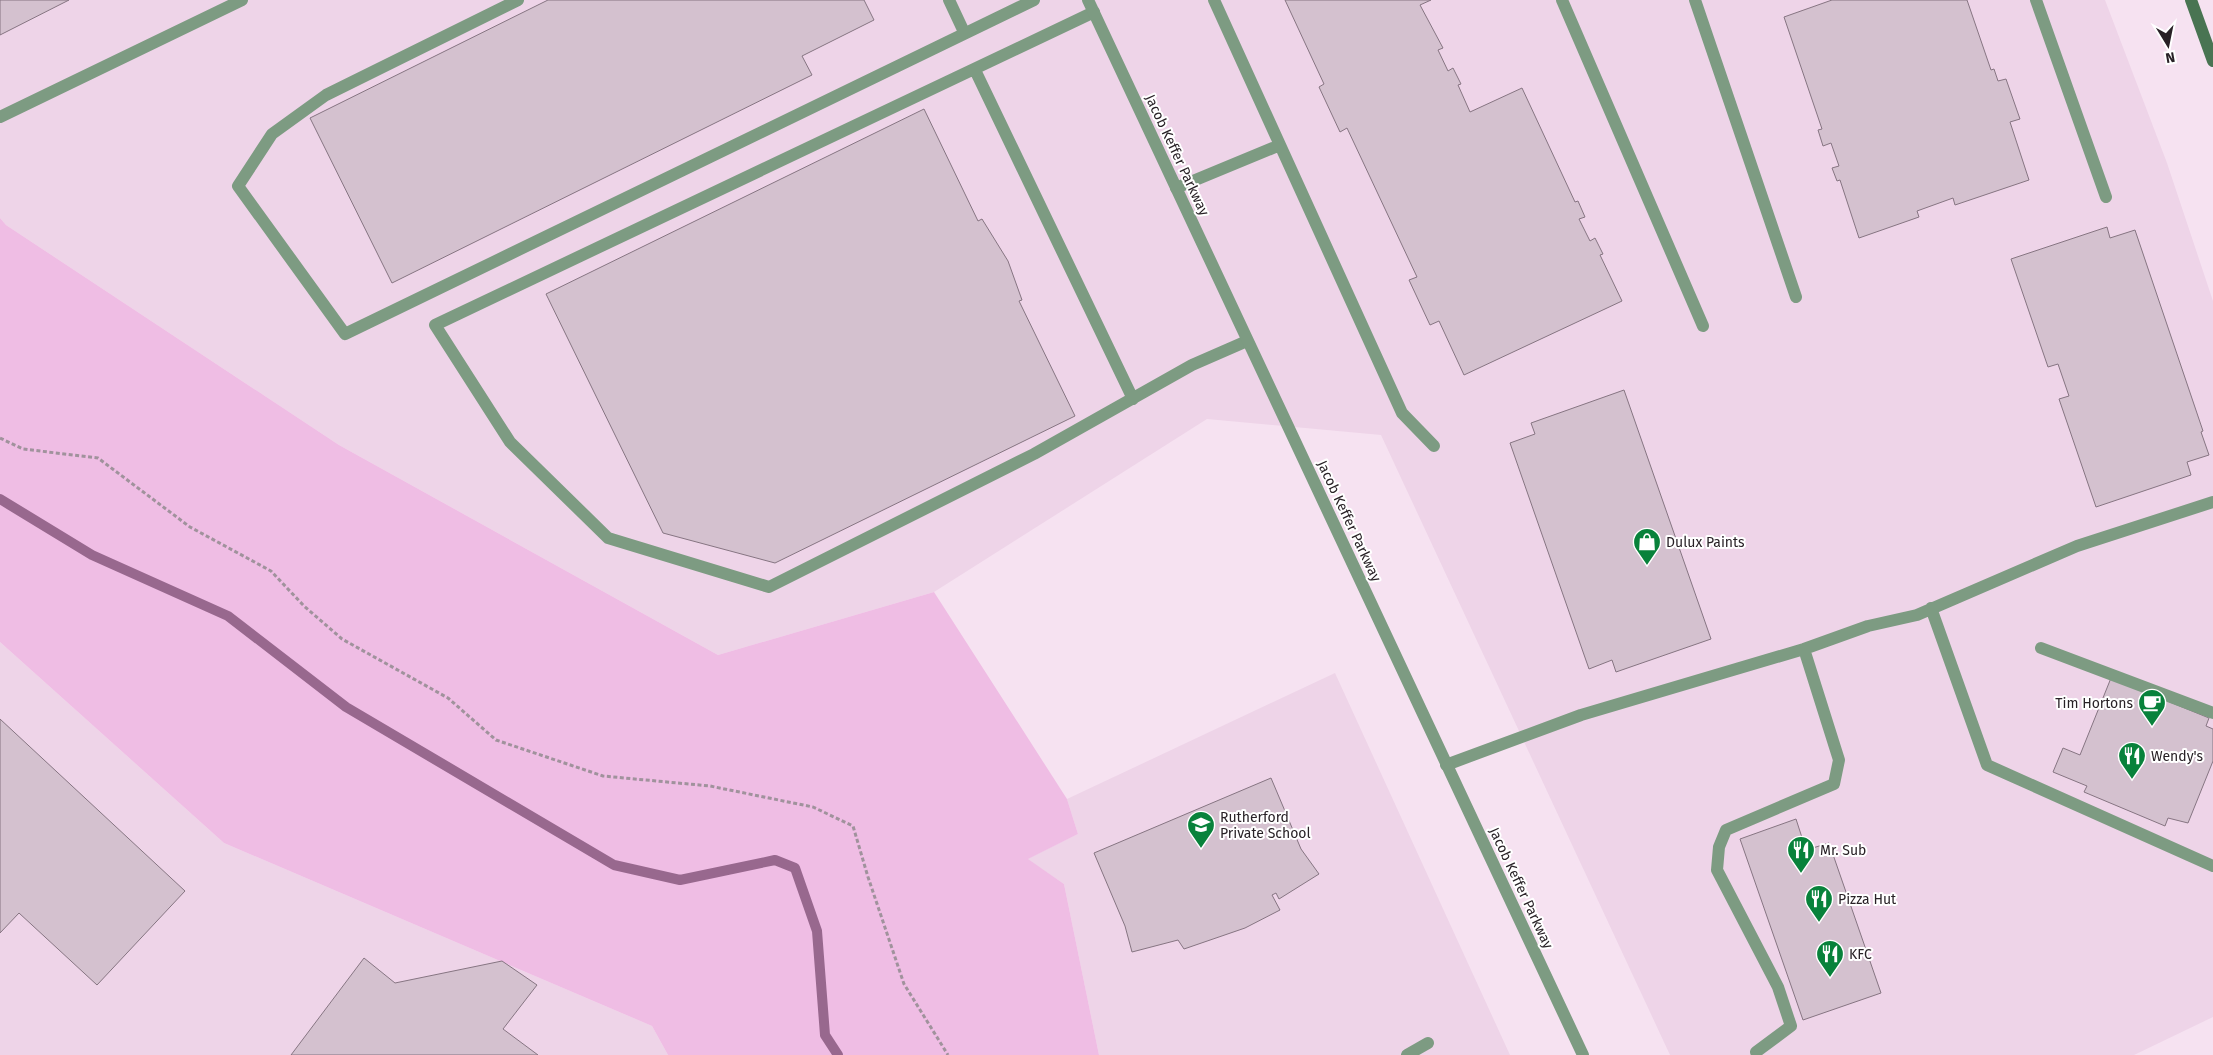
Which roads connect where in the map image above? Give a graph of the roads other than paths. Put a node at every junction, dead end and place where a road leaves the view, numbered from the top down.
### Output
1 (242, 0) edge
2 (518, 0) edge
3 (949, 0) edge
4 (1034, 0) edge
5 (1088, 0) edge
6 (1214, 0) edge
7 (1562, 0) edge
8 (1695, 0) edge
9 (2036, 0) edge
10 (2191, 0) edge
11 (1094, 12) junction
12 (964, 32) junction
13 (2213, 61) edge
14 (975, 70) junction
15 (0, 117) edge
16 (1280, 146) junction
17 (1176, 188) junction
18 (2106, 197) dead end
19 (1796, 297) dead end
20 (1703, 326) dead end
21 (1248, 341) junction
22 (1133, 398) junction
23 (1434, 446) dead end
24 (2213, 502) edge
25 (1931, 608) junction
26 (1804, 648) junction
27 (2042, 648) dead end
28 (2213, 713) edge
29 (1446, 765) junction
30 (2213, 866) edge
31 (1428, 1043) dead end
32 (1756, 1052) dead end
33 (1407, 1055) edge
34 (1583, 1055) edge

1 - 15 street
2 - 12 street
3 - 12 street
4 - 12 street
5 - 11 street, Jacob Keffer Parkway
6 - 16 street
7 - 20 street
8 - 19 street
9 - 18 street
10 - 13 main road
11 - 14 street
11 - 17 street, Jacob Keffer Parkway
14 - 22 street
14 - 22 street
16 - 17 street
16 - 23 street
17 - 21 street, Jacob Keffer Parkway
21 - 22 street
21 - 29 street, Jacob Keffer Parkway
24 - 25 street
25 - 26 street
25 - 30 street
26 - 29 street
26 - 32 street
27 - 28 street
29 - 34 street, Jacob Keffer Parkway
31 - 33 street

